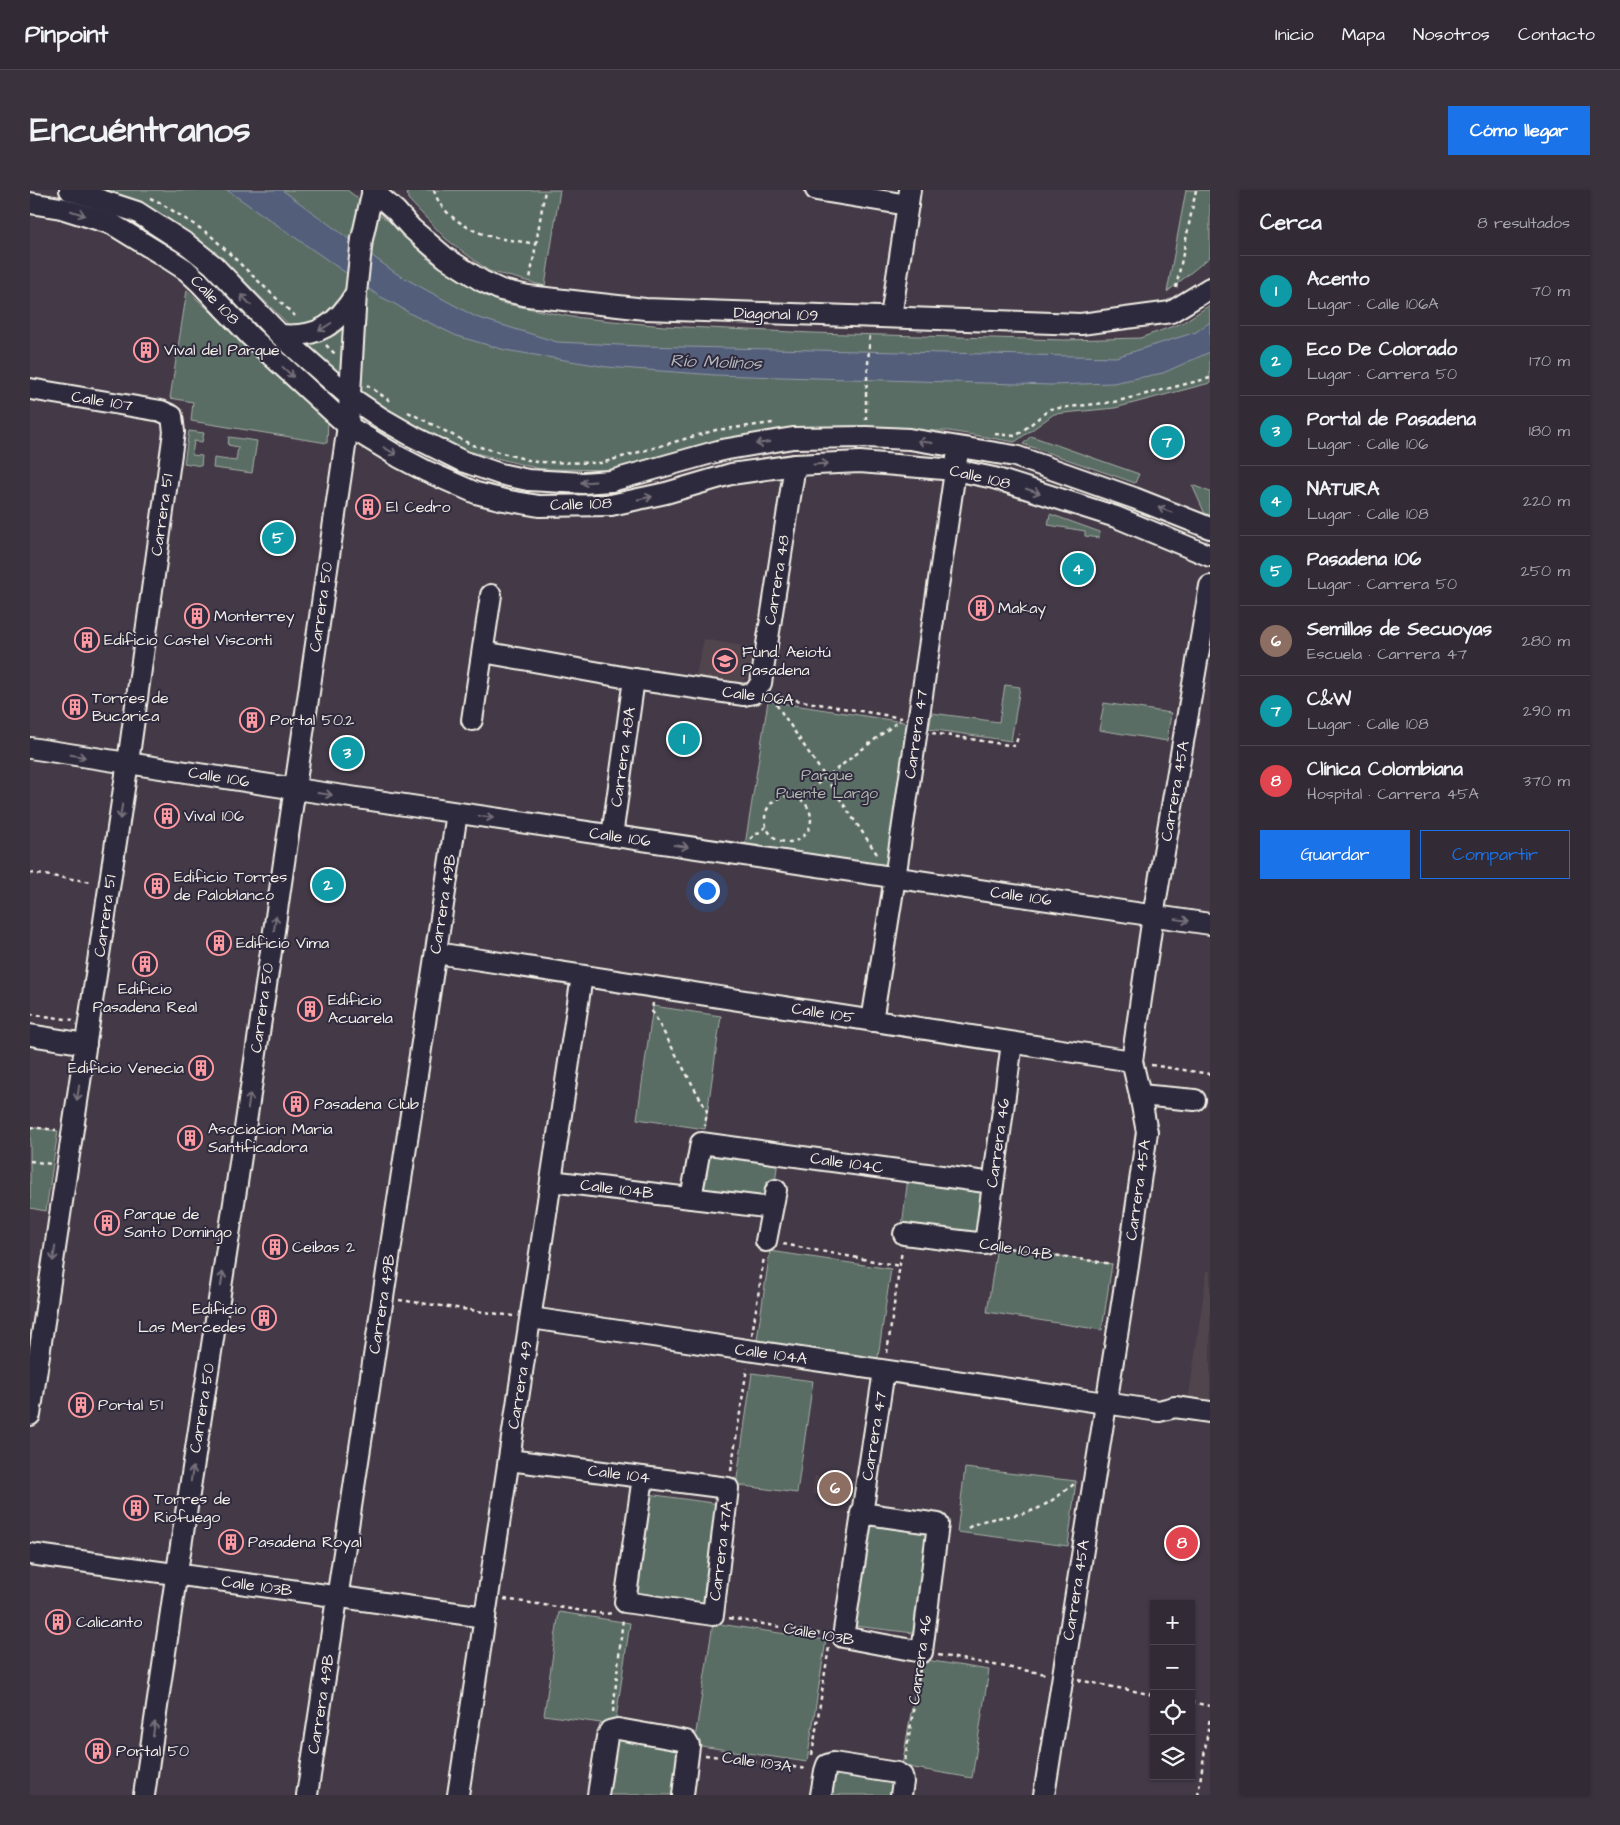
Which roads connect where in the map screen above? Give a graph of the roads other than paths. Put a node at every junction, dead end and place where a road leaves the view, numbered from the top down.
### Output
1 (70, 190) edge
2 (373, 190) edge
3 (816, 190) edge
4 (909, 197) edge
5 (30, 204) edge
6 (356, 288) junction
7 (1210, 288) edge
8 (892, 317) junction
9 (280, 334) junction
10 (30, 389) edge
11 (350, 397) junction
12 (172, 416) joint
13 (348, 426) junction
14 (958, 446) junction
15 (795, 465) junction
16 (955, 470) junction
17 (1210, 528) edge
18 (1210, 556) edge
19 (1210, 586) edge
20 (491, 595) dead end
21 (483, 652) junction
22 (634, 679) junction
23 (762, 695) joint
24 (472, 720) dead end
25 (30, 748) edge
26 (128, 763) junction
27 (294, 789) junction
28 (457, 813) junction
29 (612, 836) junction
30 (889, 870) junction
31 (1153, 916) junction
32 (1210, 924) edge
33 (436, 953) junction
34 (582, 976) junction
35 (872, 1021) junction
36 (30, 1036) edge
37 (1012, 1043) junction
38 (86, 1044) junction
39 (1132, 1061) junction
40 (1140, 1094) junction
41 (1195, 1100) dead end
42 (551, 1181) junction
43 (993, 1183) junction
44 (692, 1198) junction
45 (904, 1234) road end
46 (766, 1241) road end
47 (985, 1244) joint
48 (530, 1318) junction
49 (884, 1371) junction
50 (1106, 1404) junction
51 (1159, 1411) junction
52 (1210, 1412) edge
53 (30, 1415) edge
54 (1210, 1427) edge
55 (509, 1460) junction
56 (642, 1477) junction
57 (728, 1488) joint
58 (862, 1513) junction
59 (30, 1554) edge
60 (176, 1574) junction
61 (337, 1597) junction
62 (485, 1617) junction
63 (837, 1636) joint
64 (922, 1652) joint
65 (902, 1785) edge
66 (144, 1795) edge
67 (307, 1795) edge
68 (458, 1795) edge
69 (598, 1795) edge
70 (683, 1795) edge
71 (821, 1795) edge
72 (1044, 1795) edge

9 -> 1 street, Calle 108
2 - 6 street, Carrera 50
2 - 8 street, Diagonal 109
3 - 4 street
4 - 8 street
5 -> 13 street, Calle 108
6 -> 9 street
6 - 11 street, Carrera 50
7 - 8 street, Diagonal 109
9 - 11 street, Calle 108
10 - 12 street, Calle 107
11 - 13 street, Carrera 50
14 -> 11 street, Calle 108
12 - 26 street, Carrera 51
13 -> 15 street, Calle 108
13 - 27 street, Carrera 50
14 - 16 street, Carrera 47
17 -> 14 street, Calle 108
15 -> 16 street, Calle 108
15 - 23 street, Carrera 48
16 -> 18 street, Calle 108
16 - 30 street, Carrera 47
19 - 31 street, Carrera 45A
20 - 21 street
21 - 22 street, Calle 106A
21 - 24 street
22 - 23 street, Calle 106A
22 - 29 street, Carrera 48A
25 -> 26 street, Calle 106
26 - 27 street, Calle 106
26 -> 38 street, Carrera 51
27 -> 28 street, Calle 106
60 -> 27 street, Carrera 50
28 -> 29 street, Calle 106
28 - 33 street, Carrera 49B
29 -> 30 street, Calle 106
30 - 31 street, Calle 106
30 - 35 street, Carrera 47
31 -> 32 street, Calle 106
31 - 39 street, Carrera 45A
33 - 34 street, Calle 105
33 - 61 street, Carrera 49B
34 - 35 street, Calle 105
34 - 42 street, Carrera 49
35 - 37 street, Calle 105
36 - 38 street
37 - 39 street, Calle 105
37 - 43 street, Carrera 46
38 -> 53 street, Carrera 51
39 - 40 street, Carrera 45A
40 - 41 street
40 - 50 street, Carrera 45A
42 - 44 street, Calle 104B
42 - 48 street, Carrera 49
43 - 44 street, Calle 104C
43 - 47 street, Carrera 46
44 - 46 street, Calle 104B
45 - 47 street, Calle 104B
48 - 49 street, Calle 104A
48 - 55 street, Carrera 49
49 - 50 street, Calle 104A
49 - 58 street, Carrera 47
50 - 51 street, Calle 104A
50 - 72 street, Carrera 45A
51 - 52 street, Calle 104A
51 - 54 street, Calle 104A
55 - 56 street, Calle 104
55 - 62 street, Carrera 49
56 - 57 street, Calle 104
56 - 57 street, Carrera 47A
58 - 63 street, Carrera 47
58 - 64 street, Carrera 46
59 - 60 street, Calle 103B
60 - 61 street, Calle 103B
66 -> 60 street, Carrera 50
61 - 62 street, Calle 103B
61 - 67 street, Carrera 49B
62 - 68 street, Carrera 49
63 - 64 street, Calle 103B
65 - 71 street
69 - 70 street

